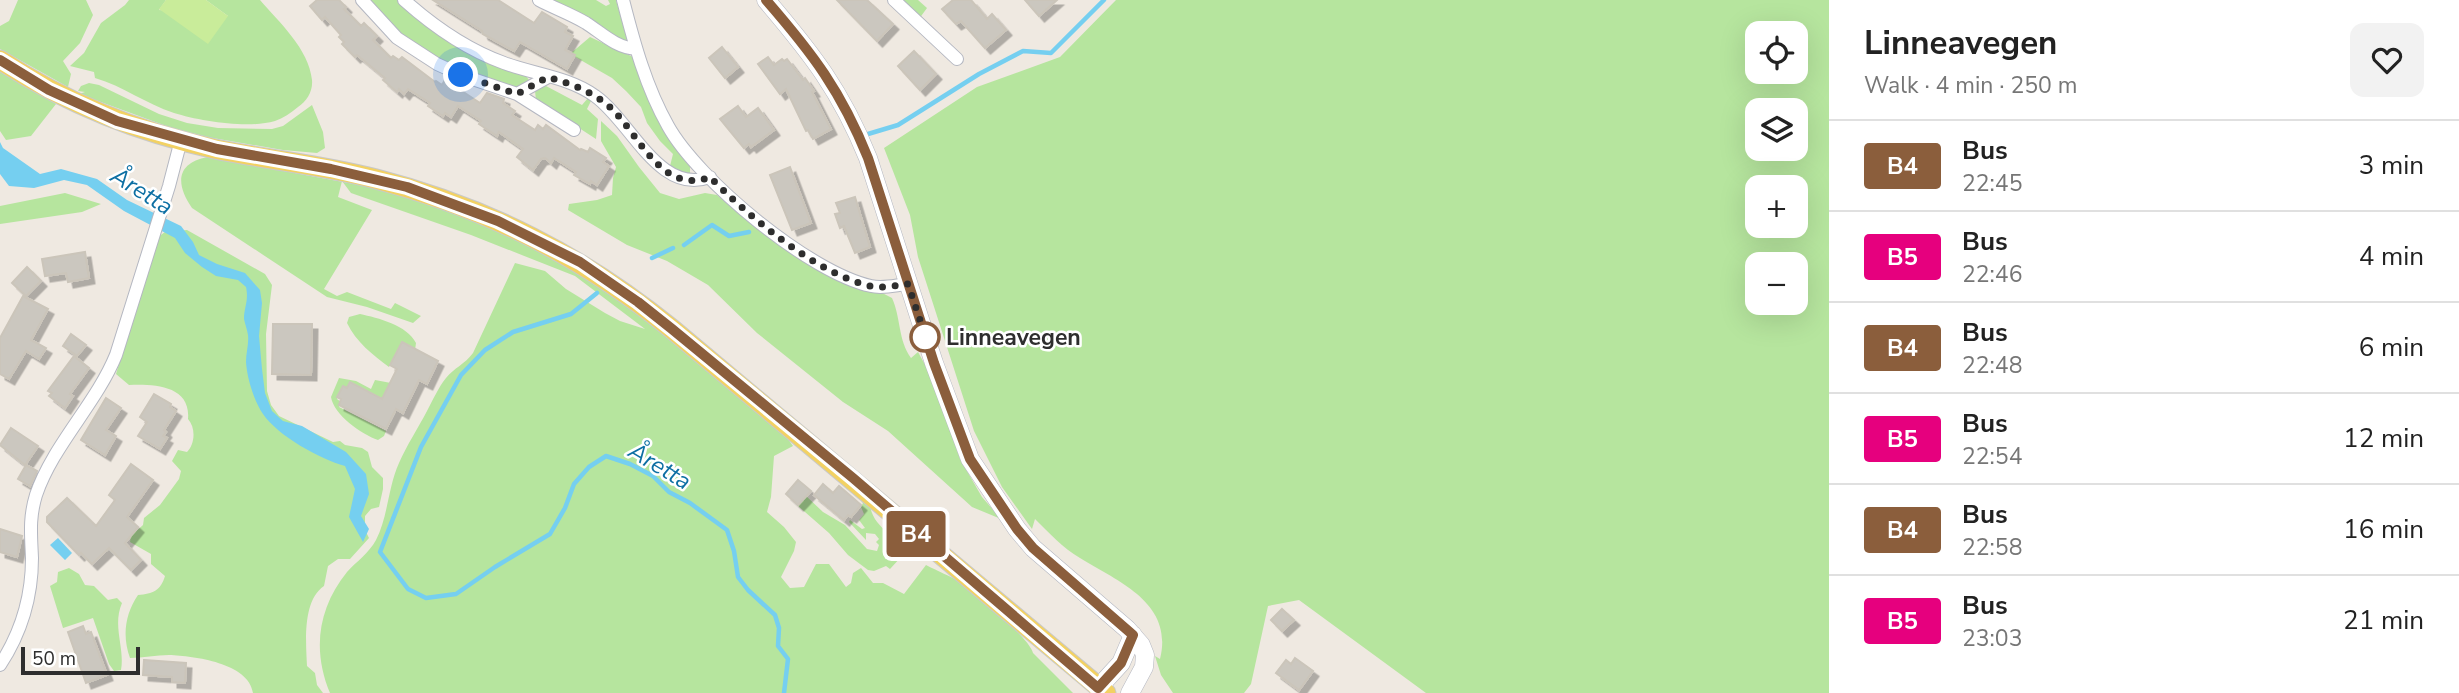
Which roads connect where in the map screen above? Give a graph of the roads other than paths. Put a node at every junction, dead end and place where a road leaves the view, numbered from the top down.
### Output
1 (362, 0) edge
2 (404, 0) edge
3 (539, 0) edge
4 (623, 0) edge
5 (766, 0) edge
6 (894, 0) edge
7 (636, 49) junction
8 (957, 59) dead end
9 (0, 60) edge
10 (548, 77) junction
11 (517, 94) junction
12 (574, 130) dead end
13 (181, 140) junction
14 (710, 177) junction
15 (908, 284) junction
16 (1133, 635) junction
17 (0, 665) edge
18 (1102, 690) edge
19 (1130, 693) edge

1 - 11 street
2 - 10 street
3 - 7 street
4 - 7 street
5 - 15 street
6 - 8 street
7 - 14 street
9 - 13 main road
10 - 11 street
10 - 14 street
11 - 12 street
13 - 17 street
13 - 18 main road
14 - 15 street
15 - 16 street
16 - 18 street
16 - 19 street

